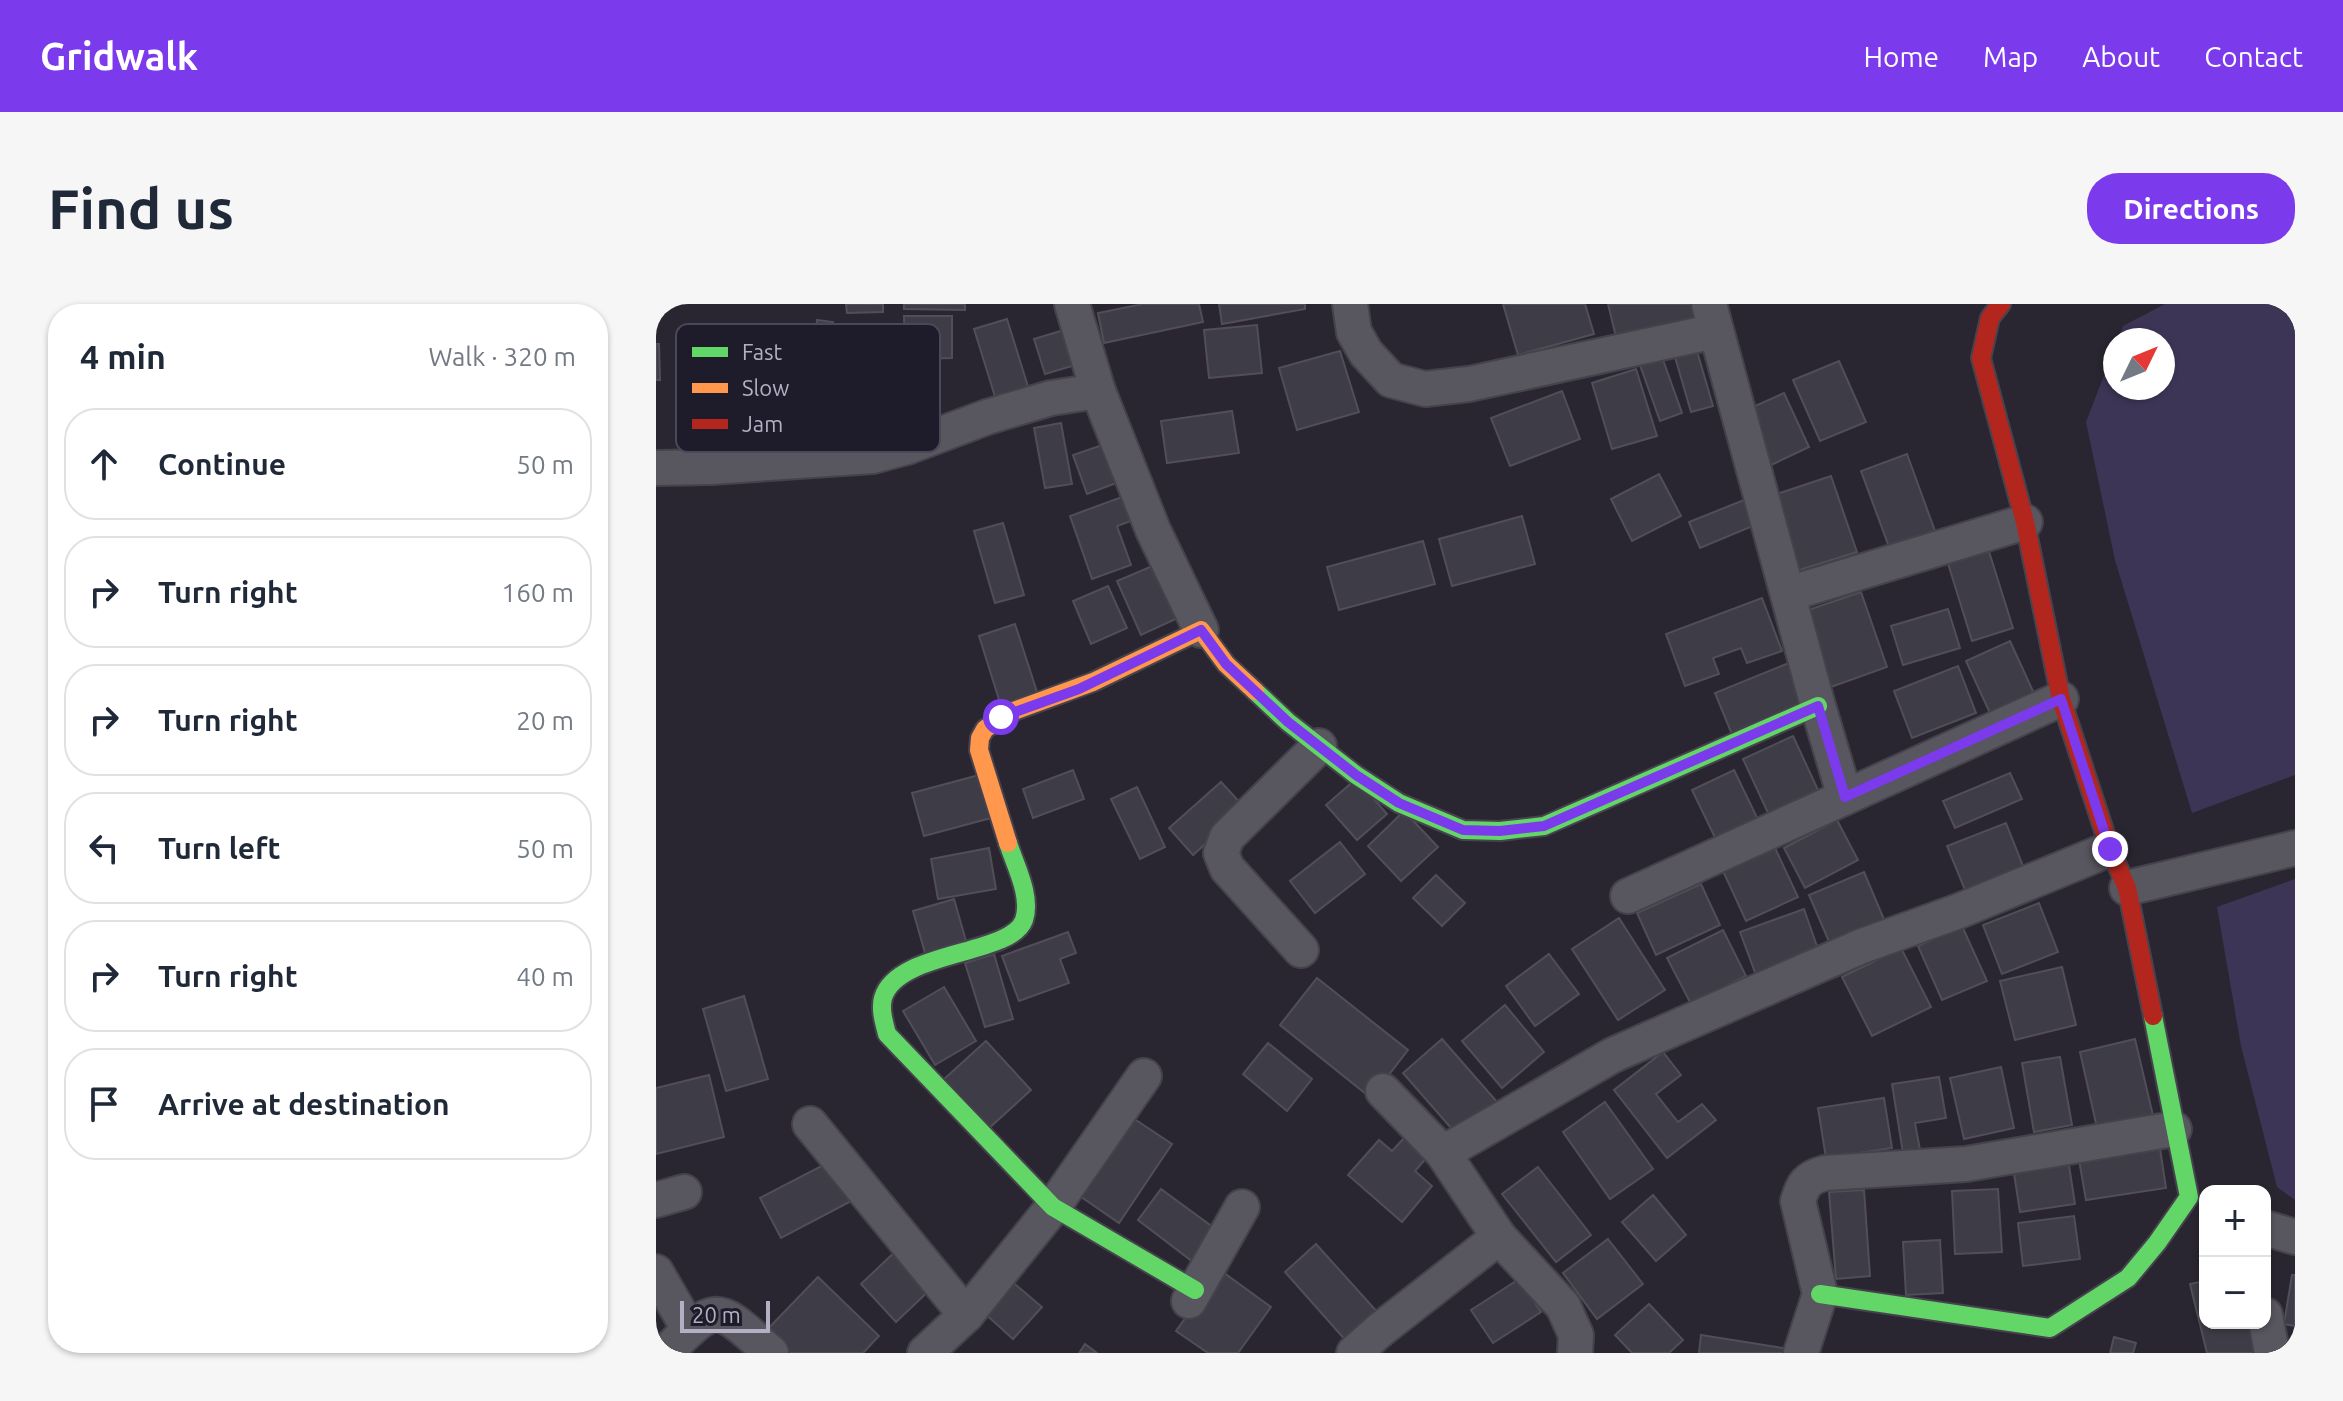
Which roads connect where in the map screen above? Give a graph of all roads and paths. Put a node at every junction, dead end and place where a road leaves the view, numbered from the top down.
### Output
1 (1072, 304) edge
2 (1350, 304) edge
3 (2001, 304) edge
4 (1712, 317) edge
5 (1098, 391) junction
6 (940, 435) edge
7 (888, 452) edge
8 (656, 468) edge
9 (2025, 522) junction
10 (1788, 594) junction
11 (1201, 630) junction
12 (2061, 699) junction
13 (1818, 706) junction
14 (1319, 746) junction
15 (1845, 797) junction
16 (2295, 848) edge
17 (2110, 849) junction
18 (2127, 888) junction
19 (1628, 896) dead end
20 (1301, 950) dead end
21 (1144, 1076) dead end
22 (1383, 1091) dead end
23 (810, 1124) dead end
24 (2174, 1129) junction
25 (1443, 1153) junction
26 (2197, 1200) edge
27 (1053, 1207) junction
28 (1242, 1207) dead end
29 (2271, 1230) edge
30 (1499, 1237) junction
31 (2295, 1237) edge
32 (656, 1272) edge
33 (1820, 1294) junction
34 (1192, 1296) joint
35 (966, 1315) junction
36 (2268, 1329) edge
37 (678, 1341) edge
38 (2048, 1341) edge
39 (771, 1353) edge
40 (925, 1353) edge
41 (1354, 1353) edge
42 (1575, 1353) edge
43 (1801, 1353) edge
44 (2272, 1353) edge

1 - 5 street
2 - 4 street
3 - 9 street
4 - 10 street
5 - 6 street
5 - 11 street
7 - 8 street
9 - 10 street
9 - 12 street
10 - 13 street
11 - 14 street
11 - 27 street
12 - 15 street
12 - 17 street
13 - 14 street
13 - 15 street
14 - 20 street
15 - 19 street
16 - 18 street
17 - 18 street
17 - 25 street
18 - 24 street
21 - 27 street
22 - 25 street
23 - 35 street
24 - 26 street
24 - 33 street
25 - 30 street
26 - 38 street
27 - 34 street
27 - 35 street
28 - 34 street
29 - 31 street
30 - 41 street
30 - 42 street
32 - 37 street
33 - 38 street
33 - 43 street
35 - 40 street
36 - 44 street
37 - 39 street

